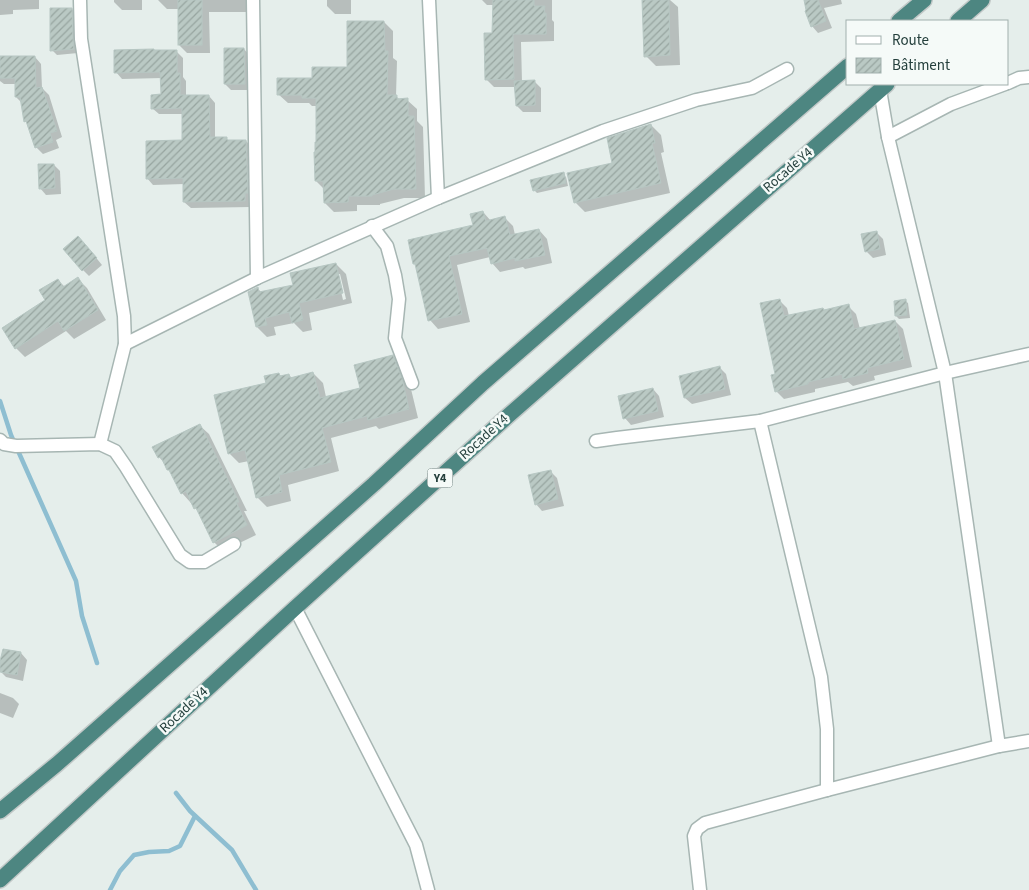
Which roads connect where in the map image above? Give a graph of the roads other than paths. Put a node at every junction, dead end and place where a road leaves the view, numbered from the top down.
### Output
1 (80, 0) edge
2 (253, 0) edge
3 (429, 0) edge
4 (924, 0) edge
5 (982, 0) edge
6 (900, 20) edge
7 (959, 20) edge
8 (787, 68) dead end
9 (846, 68) edge
10 (1029, 77) edge
11 (1009, 82) edge
12 (1001, 85) edge
13 (883, 87) edge
14 (888, 136) junction
15 (438, 198) junction
16 (372, 226) junction
17 (257, 278) junction
18 (126, 344) junction
19 (1029, 354) edge
20 (945, 373) junction
21 (412, 383) dead end
22 (760, 421) junction
23 (0, 440) edge
24 (596, 441) dead end
25 (100, 444) junction
26 (234, 544) dead end
27 (295, 608) junction
28 (1029, 741) edge
29 (999, 746) junction
30 (827, 790) junction
31 (0, 811) edge
32 (0, 880) edge
33 (428, 890) edge
34 (700, 890) edge

1 - 18 street
2 - 17 street
3 - 15 street
4 - 6 highway
5 - 7 highway
8 - 15 street
9 - 31 highway
10 - 11 street
12 - 14 street
13 - 14 street
13 - 27 highway, Rocade Y4 / Y4
14 - 20 street
15 - 16 street
16 - 17 street
16 - 21 street
17 - 18 street
18 - 25 street
19 - 20 street
20 - 22 street
20 - 29 street
22 - 24 street
22 - 30 street
23 - 25 street
25 - 26 street
27 - 32 highway, Rocade Y4 / Y4
27 - 33 street
28 - 29 street
29 - 30 street
30 - 34 street

